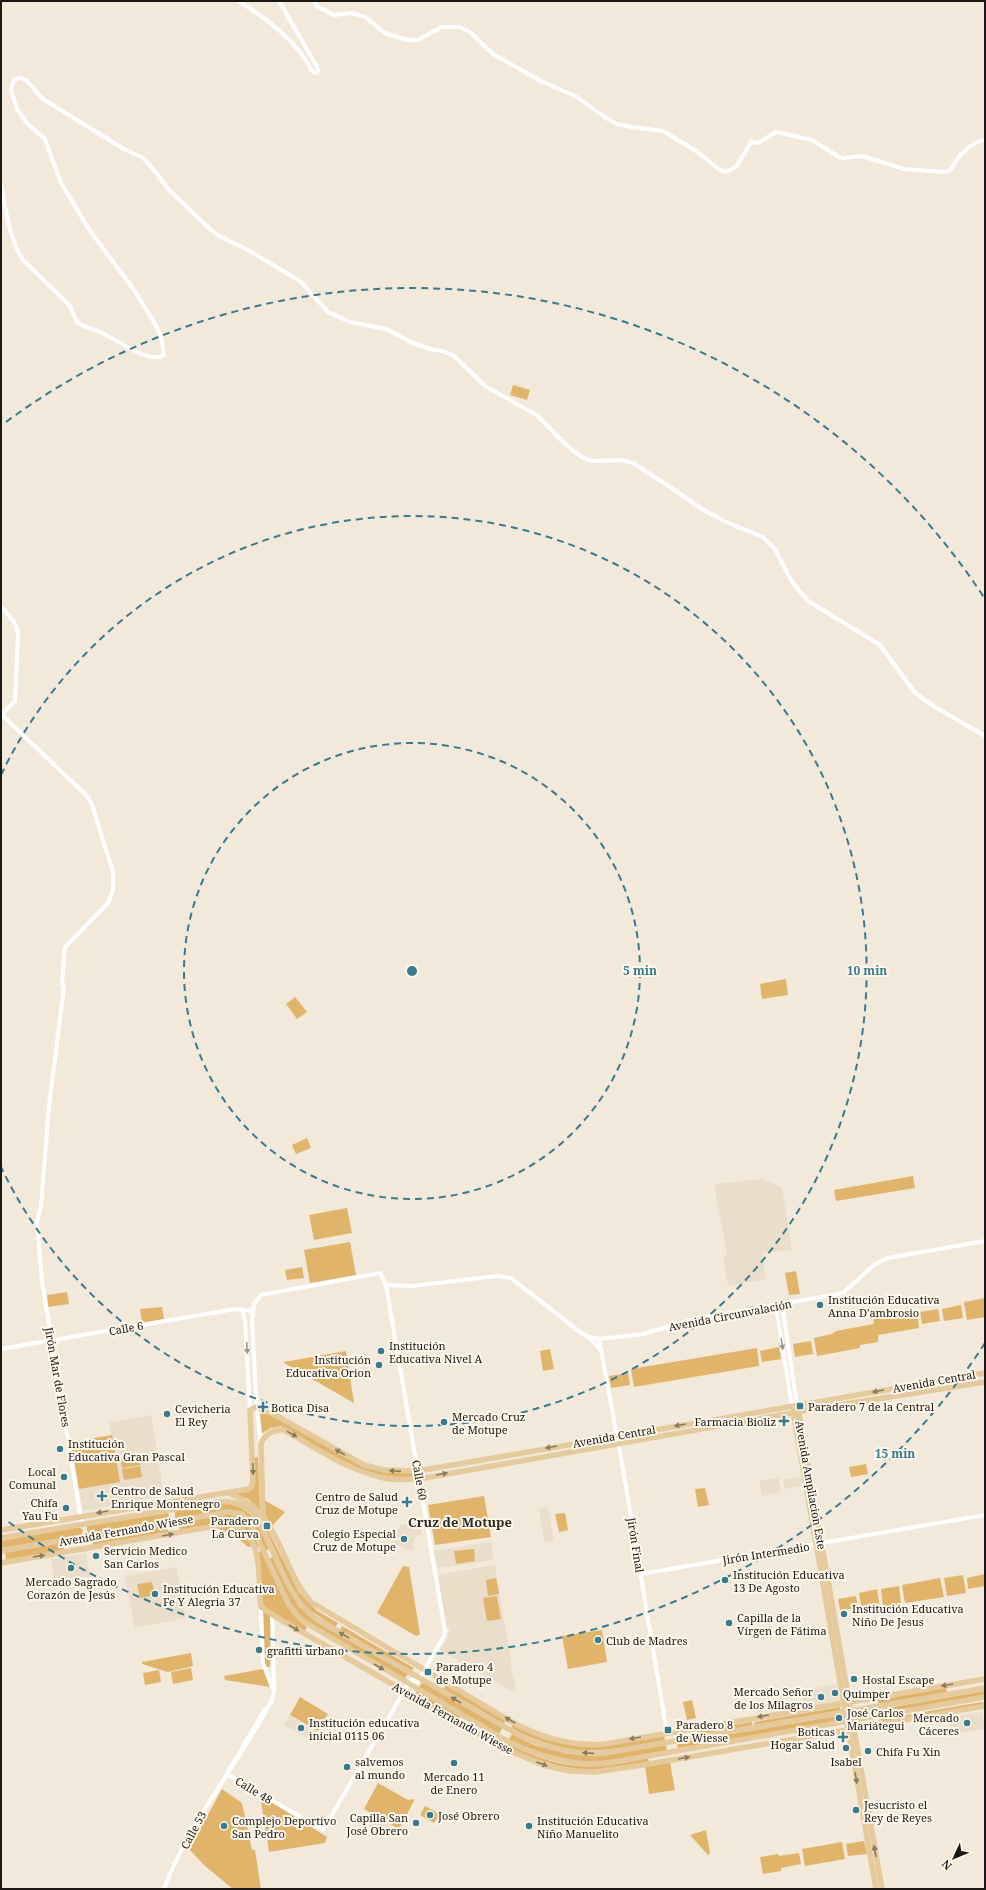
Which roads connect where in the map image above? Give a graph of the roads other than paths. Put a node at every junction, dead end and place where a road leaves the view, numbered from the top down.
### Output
1 (239, 1) edge
2 (279, 1) edge
3 (314, 1) edge
4 (985, 140) edge
5 (1, 185) edge
6 (1, 606) edge
7 (1, 714) edge
8 (985, 736) edge
9 (985, 1241) edge
10 (386, 1286) junction
11 (782, 1304) junction
12 (776, 1306) junction
13 (242, 1309) junction
14 (252, 1311) junction
15 (588, 1336) junction
16 (599, 1339) junction
17 (51, 1340) junction
18 (1, 1349) edge
19 (601, 1351) junction
20 (985, 1373) edge
21 (985, 1382) edge
22 (795, 1405) junction
23 (257, 1407) junction
24 (250, 1410) junction
25 (796, 1412) junction
26 (617, 1435) junction
27 (618, 1443) junction
28 (261, 1444) junction
29 (418, 1471) junction
30 (419, 1479) junction
31 (228, 1493) junction
32 (263, 1515) junction
33 (985, 1515) edge
34 (81, 1516) junction
35 (82, 1525) junction
36 (1, 1530) edge
37 (264, 1531) junction
38 (1, 1538) edge
39 (819, 1544) junction
40 (1, 1551) edge
41 (273, 1552) junction
42 (265, 1555) junction
43 (1, 1563) edge
44 (641, 1574) junction
45 (261, 1607) junction
46 (272, 1614) junction
47 (423, 1670) junction
48 (418, 1678) junction
49 (985, 1679) edge
50 (409, 1685) junction
51 (985, 1688) edge
52 (274, 1691) junction
53 (404, 1691) junction
54 (985, 1697) edge
55 (846, 1703) junction
56 (985, 1706) edge
57 (847, 1712) junction
58 (850, 1721) junction
59 (855, 1729) junction
60 (848, 1730) junction
61 (667, 1733) junction
62 (668, 1742) junction
63 (670, 1752) junction
64 (227, 1774) junction
65 (164, 1889) edge
66 (876, 1889) edge
67 (882, 1889) edge

1 - 2 street
3 - 4 street
5 - 8 street
6 - 7 street
7 - 17 street, Jirón Mar de Flores
9 - 11 street, Avenida Circunvalación
10 - 14 street, Calle 60
10 - 15 street, Avenida Circunvalación
10 - 29 street, Calle 60
11 - 12 street, Avenida Circunvalación
11 - 22 street, Avenida Ampliacion Este
12 - 16 street, Avenida Circunvalación
12 -> 22 street, Avenida Ampliacion Este
13 - 14 street, Calle 6
13 - 17 street, Calle 6
13 -> 24 street
14 - 23 street
15 - 16 street, Avenida Circunvalación
15 - 19 street
16 - 19 street, Jirón Final
17 - 18 street, Calle 6
17 - 34 street, Jirón Mar de Flores
19 - 26 street, Jirón Final
20 -> 22 main road, Avenida Central
21 - 25 main road, Avenida Central
22 - 25 main road, Avenida Ampliacion Este
22 -> 26 main road, Avenida Central
23 - 24 main road
23 - 28 street
29 -> 23 main road, Avenida Central
24 -> 31 main road, Avenida Fernando Wiesse
25 - 27 main road, Avenida Central
25 - 39 main road, Avenida Ampliacion Este
26 - 27 street, Jirón Final
26 -> 29 main road, Avenida Central
30 -> 27 main road, Avenida Central
27 - 44 street, Jirón Final
28 -> 30 main road, Avenida Central
28 - 32 main road
29 - 30 street, Calle 60
30 - 47 street, Calle 60
31 - 32 main road
31 -> 34 main road, Avenida Fernando Wiesse
32 - 37 main road
32 - 47 main road
33 - 39 street, Jirón Intermedio
34 - 35 street, Jirón Mar de Flores
34 - 36 main road, Avenida Fernando Wiesse
35 - 37 main road, Avenida Fernando Wiesse
35 - 38 main road, Avenida Fernando Wiesse
37 - 41 main road, Avenida Fernando Wiesse
39 - 44 street, Jirón Intermedio
39 - 55 main road, Avenida Ampliacion Este
40 - 42 main road, Avenida Fernando Wiesse
41 - 42 main road
48 -> 41 main road, Avenida Fernando Wiesse
42 -> 50 main road, Avenida Fernando Wiesse
43 -> 45 main road, Avenida Fernando Wiesse
44 - 61 street, Jirón Final
45 - 46 main road, Avenida Fernando Wiesse
45 - 52 street, Calle 53
46 - 52 street, Calle 53
46 -> 53 main road, Avenida Fernando Wiesse
47 - 48 street, Calle 60
61 -> 47 main road
48 - 50 street
62 -> 48 main road, Avenida Fernando Wiesse
49 -> 55 main road
50 - 53 street
50 - 63 main road, Avenida Fernando Wiesse
51 - 57 main road, Avenida Fernando Wiesse
52 - 64 street, Calle 53
53 -> 60 main road, Avenida Fernando Wiesse
53 - 64 street, Calle 48
54 - 58 main road, Avenida Fernando Wiesse
55 - 57 main road, Avenida Ampliacion Este
55 -> 61 main road
56 - 59 main road, Avenida Fernando Wiesse
57 - 58 main road, Avenida Ampliacion Este
57 - 62 main road, Avenida Fernando Wiesse
58 - 59 main road
58 - 60 main road
58 - 63 main road, Avenida Fernando Wiesse
59 - 60 main road, Avenida Fernando Wiesse
67 -> 59 main road
60 -> 66 main road
61 - 62 main road, Jirón Final
62 - 63 main road, Jirón Final
64 - 65 street, Calle 53

